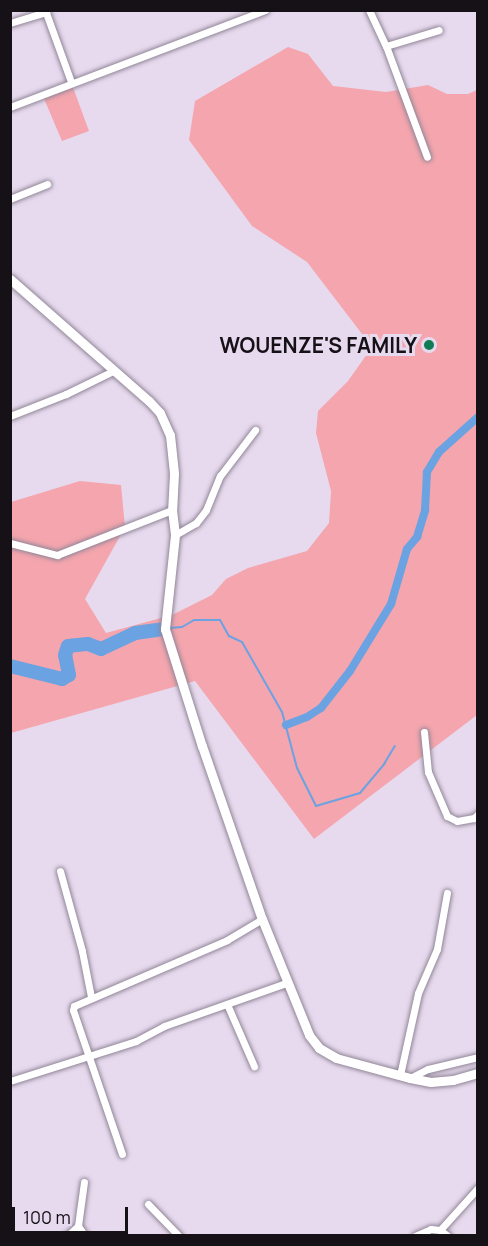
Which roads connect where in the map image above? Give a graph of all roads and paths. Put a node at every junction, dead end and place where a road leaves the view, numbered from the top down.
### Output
1 (265, 10) edge
2 (369, 10) edge
3 (45, 11) edge
4 (10, 23) edge
5 (439, 30) dead end
6 (386, 46) junction
7 (71, 82) junction
8 (10, 107) edge
9 (427, 158) dead end
10 (47, 184) dead end
11 (10, 199) edge
12 (10, 279) edge
13 (112, 371) junction
14 (10, 416) edge
15 (255, 430) dead end
16 (172, 510) junction
17 (175, 536) junction
18 (10, 543) edge
19 (424, 732) dead end
20 (477, 814) edge
21 (60, 871) dead end
22 (447, 893) dead end
23 (262, 919) junction
24 (286, 983) junction
25 (91, 997) junction
26 (227, 1004) junction
27 (89, 1056) junction
28 (477, 1057) edge
29 (254, 1066) dead end
30 (477, 1072) edge
31 (400, 1075) junction
32 (410, 1078) junction
33 (10, 1081) edge
34 (122, 1154) dead end
35 (84, 1182) dead end
36 (477, 1188) edge
37 (148, 1204) dead end
38 (78, 1226) junction
39 (440, 1230) junction
40 (67, 1236) edge
41 (85, 1236) edge
42 (178, 1236) edge
43 (415, 1236) edge
44 (448, 1236) edge

1 - 7 street
2 - 6 street
3 - 4 street
3 - 7 street
5 - 6 street
6 - 9 street
7 - 8 street
10 - 11 street
12 - 13 main road
13 - 14 street
13 - 16 main road
15 - 17 street
16 - 17 main road
16 - 18 street
17 - 23 main road
19 - 20 street
21 - 25 street
22 - 31 street
23 - 24 main road
23 - 25 street
24 - 26 street
24 - 31 main road
25 - 27 street
26 - 27 street
26 - 29 street
27 - 33 street
27 - 34 street
28 - 32 street
30 - 32 main road
31 - 32 main road
35 - 38 street
36 - 39 street
37 - 42 street
38 - 40 street
38 - 41 street
39 - 43 street
39 - 44 street

